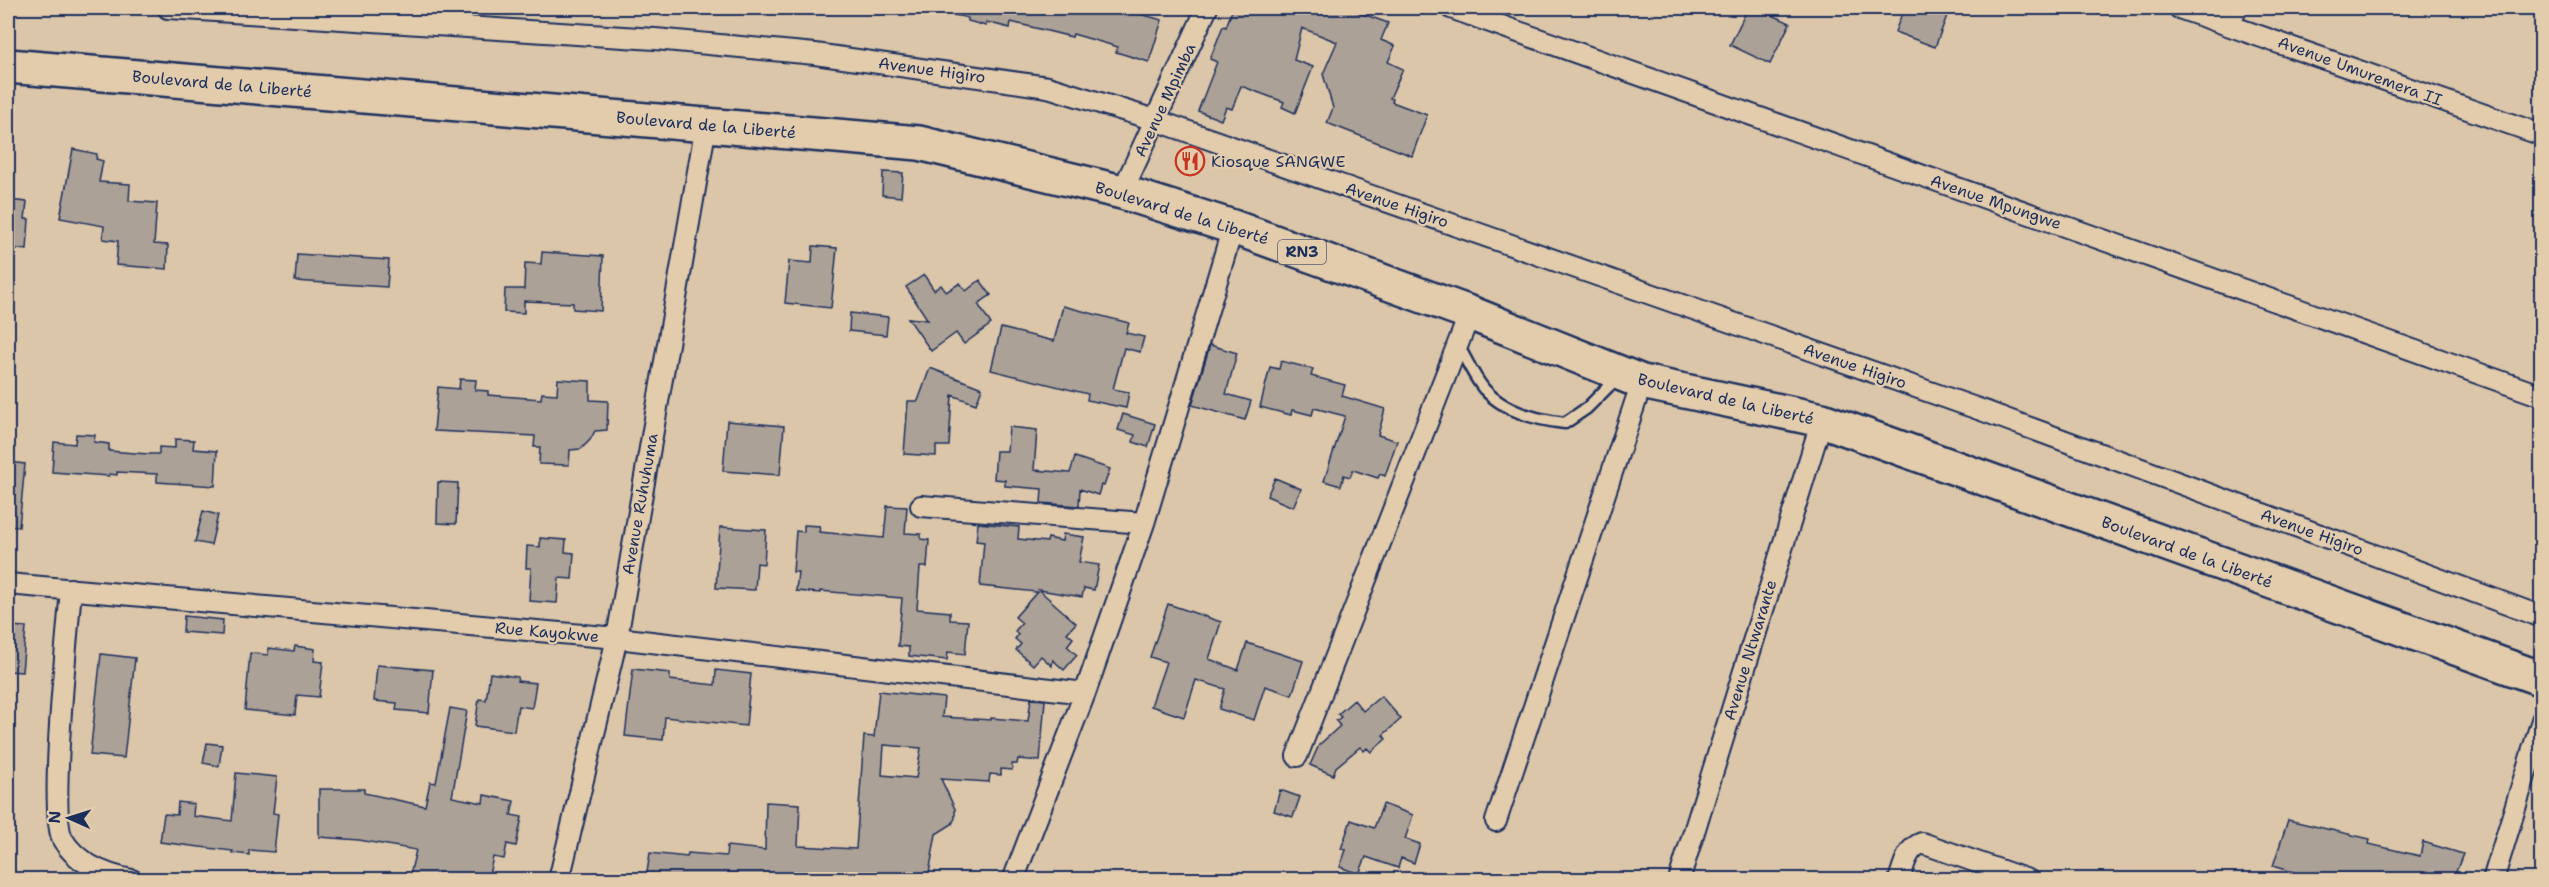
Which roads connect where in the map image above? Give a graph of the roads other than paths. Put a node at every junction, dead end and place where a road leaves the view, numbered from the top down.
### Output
1 (168, 8) edge
2 (1207, 8) edge
3 (1451, 8) edge
4 (2179, 8) edge
5 (2233, 16) edge
6 (8, 66) edge
7 (1155, 120) junction
8 (706, 125) junction
9 (2541, 135) edge
10 (1122, 192) junction
11 (1233, 227) junction
12 (1470, 313) junction
13 (1458, 344) junction
14 (1632, 378) junction
15 (2541, 396) edge
16 (1822, 420) junction
17 (921, 506) dead end
18 (1144, 523) junction
19 (8, 584) edge
20 (70, 589) junction
21 (2541, 617) edge
22 (617, 638) junction
23 (2541, 680) edge
24 (1085, 693) junction
25 (2541, 720) edge
26 (1297, 756) dead end
27 (1496, 821) dead end
28 (1015, 875) dead end
29 (132, 879) edge
30 (559, 879) edge
31 (1678, 879) edge
32 (1899, 879) edge
33 (2028, 879) edge
34 (2493, 879) edge

1 - 7 street, Avenue Higiro
2 - 7 street, Avenue Mpimba
3 - 15 street, Avenue Mpungwe
4 - 5 street, Avenue Umuremera II
5 - 9 street, Avenue Umuremera II
6 - 8 highway, Boulevard de la Liberté / RN3
7 - 10 street, Avenue Mpimba
7 - 21 street, Avenue Higiro
8 - 10 highway, Boulevard de la Liberté / RN3
8 - 22 street, Avenue Ruhuhuma
10 - 11 highway, Boulevard de la Liberté / RN3
11 - 12 highway, Boulevard de la Liberté / RN3
11 - 18 street
12 - 13 street
12 - 14 highway, Boulevard de la Liberté / RN3
13 - 14 lane
13 - 26 street
14 - 16 highway, Boulevard de la Liberté / RN3
14 - 27 street
16 - 23 highway, Boulevard de la Liberté / RN3
16 - 31 street, Avenue Ntwarante
17 - 18 street
18 - 24 street
19 - 20 street, Rue Kayokwe
20 - 22 street, Rue Kayokwe
20 - 29 street
22 - 24 street, Rue Kayokwe
22 - 30 street, Avenue Ruhuhuma
24 - 28 street
25 - 34 street
32 - 33 street

